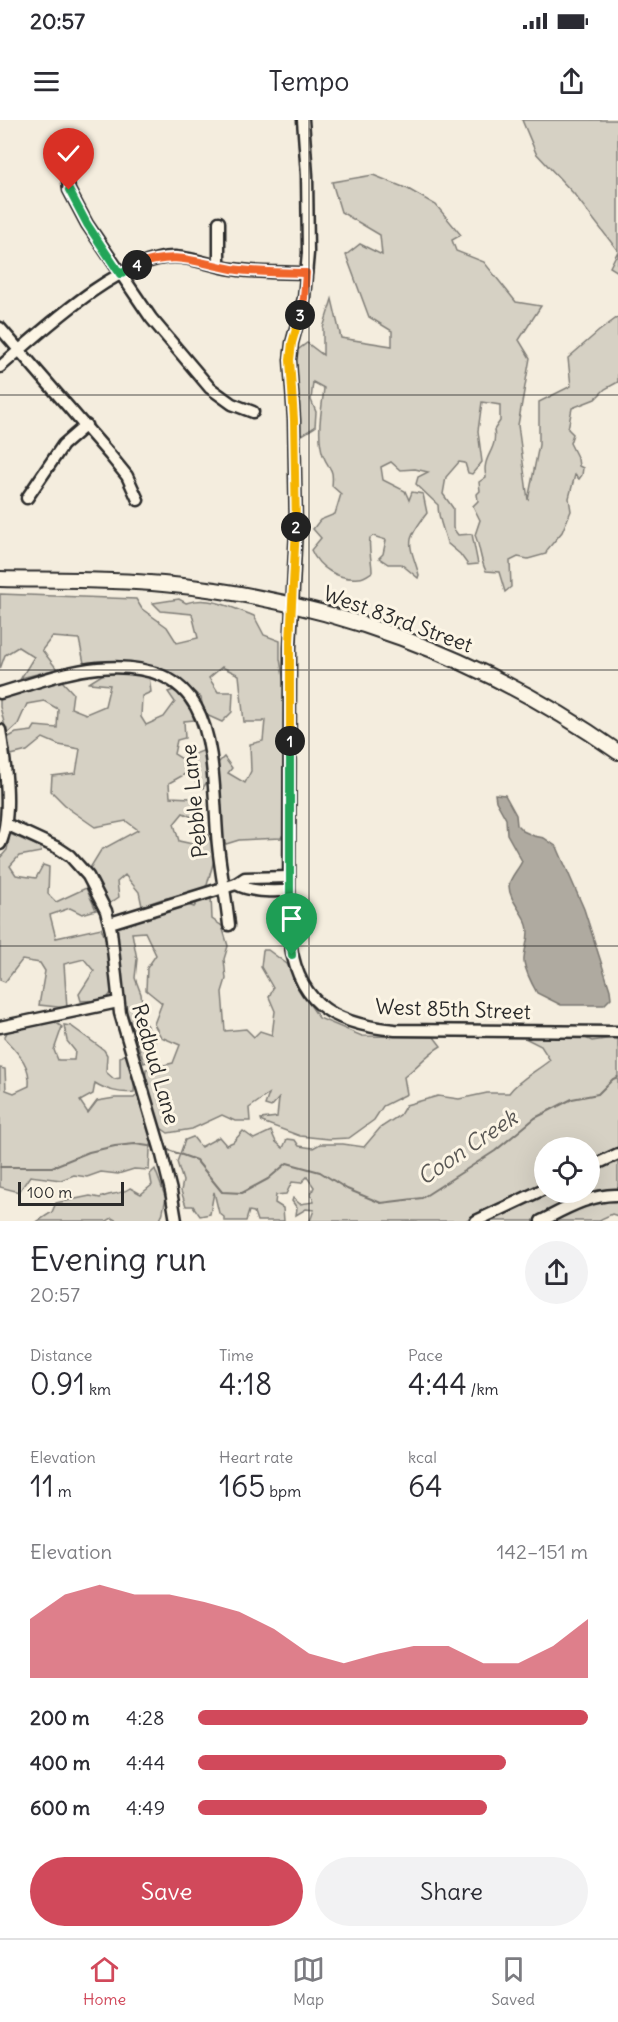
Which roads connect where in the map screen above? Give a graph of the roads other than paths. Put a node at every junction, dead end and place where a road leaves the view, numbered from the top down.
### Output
1 (303, 120) edge
2 (68, 181) dead end
3 (219, 222) dead end
4 (219, 265) junction
5 (306, 273) junction
6 (120, 274) junction
7 (0, 328) edge
8 (19, 350) junction
9 (0, 367) edge
10 (253, 412) dead end
11 (86, 425) junction
12 (27, 498) dead end
13 (138, 500) dead end
14 (0, 579) edge
15 (291, 604) junction
16 (0, 693) edge
17 (0, 730) edge
18 (618, 752) edge
19 (6, 824) junction
20 (0, 844) edge
21 (289, 877) junction
22 (230, 886) junction
23 (289, 891) junction
24 (110, 923) junction
25 (230, 925) dead end
26 (118, 1002) junction
27 (0, 1027) edge
28 (618, 1032) edge
29 (618, 1154) edge
30 (600, 1162) edge
31 (534, 1194) edge
32 (618, 1196) edge
33 (176, 1221) edge
34 (476, 1221) edge
35 (541, 1221) edge

1 - 5 street, West 85th Street
2 - 6 street
3 - 4 street
4 - 5 street
4 - 6 street
5 - 15 street, West 85th Street
6 - 8 street
6 - 10 street
7 - 8 street
8 - 9 street
8 - 11 street
11 - 12 street
11 - 13 street
14 - 15 main road, West 83rd Street
15 - 18 main road, West 83rd Street
15 - 21 street, West 85th Street
16 - 22 street, Pebble Lane
17 - 19 street
19 - 20 street
19 - 24 street, Redbud Lane
21 - 22 street
21 - 23 street, West 85th Street
22 - 23 street
22 - 24 street
22 - 25 street, Pebble Lane
23 - 28 street, West 85th Street
24 - 26 street, Redbud Lane
26 - 27 street
26 - 33 street, Redbud Lane
29 - 30 street
31 - 34 street
32 - 35 street

